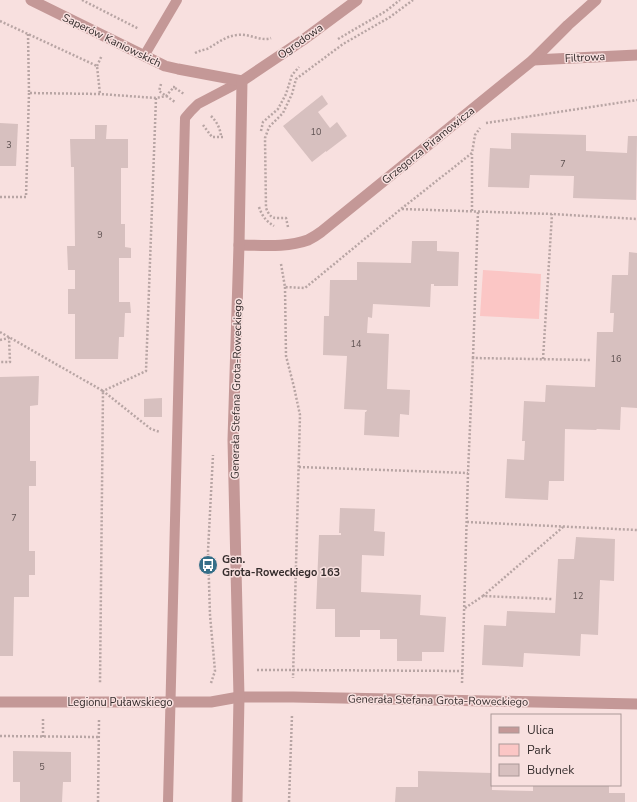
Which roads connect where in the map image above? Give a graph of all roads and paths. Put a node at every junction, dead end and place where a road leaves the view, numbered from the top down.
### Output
1 (31, 0) edge
2 (177, 0) edge
3 (357, 0) edge
4 (400, 0) edge
5 (414, 0) edge
6 (596, 0) edge
7 (0, 21) edge
8 (28, 34) junction
9 (274, 36) dead end
10 (336, 40) dead end
11 (637, 55) edge
12 (144, 56) junction
13 (533, 60) junction
14 (303, 62) dead end
15 (178, 69) junction
16 (242, 80) junction
17 (174, 87) junction
18 (29, 93) junction
19 (100, 94) junction
20 (156, 98) junction
21 (188, 98) dead end
22 (637, 100) edge
23 (261, 133) dead end
24 (472, 153) junction
25 (0, 197) edge
26 (401, 209) junction
27 (472, 211) junction
28 (478, 211) junction
29 (552, 214) junction
30 (637, 219) edge
31 (291, 244) junction
32 (239, 245) junction
33 (284, 287) dead end
34 (305, 288) dead end
35 (0, 332) edge
36 (9, 338) junction
37 (0, 340) edge
38 (473, 358) junction
39 (543, 359) junction
40 (591, 360) dead end
41 (0, 362) edge
42 (103, 391) junction
43 (176, 435) junction
44 (298, 467) junction
45 (468, 473) junction
46 (467, 522) junction
47 (564, 527) junction
48 (637, 530) edge
49 (483, 596) junction
50 (552, 599) dead end
51 (464, 608) junction
52 (293, 670) junction
53 (238, 671) junction
54 (463, 671) junction
55 (100, 684) dead end
56 (239, 697) junction
57 (292, 697) junction
58 (462, 701) junction
59 (0, 702) edge
60 (170, 702) junction
61 (637, 704) edge
62 (42, 714) dead end
63 (0, 736) edge
64 (43, 737) junction
65 (98, 802) edge
66 (168, 802) edge
67 (238, 802) edge
68 (289, 802) edge

1 - 12 street, Saperów Kaniowskich
2 - 12 lane
3 - 16 street, Ogrodowa
4 - 10 path
5 - 31 path
6 - 13 street, Grzegorza Piramowicza
7 - 8 path
8 - 18 path
8 - 19 path
9 - 15 path
11 - 13 street, Filtrowa
12 - 15 street, Saperów Kaniowskich
13 - 31 street, Grzegorza Piramowicza
14 - 23 path
15 - 16 street, Saperów Kaniowskich
15 - 17 path
16 - 32 street, Generała Stefana Grota-Roweckiego
16 - 43 lane
17 - 20 path
17 - 21 path
18 - 19 path
18 - 25 path
19 - 20 path
20 - 42 path
22 - 24 path
24 - 26 path
24 - 27 path
26 - 27 path
26 - 34 path
27 - 28 path
28 - 29 path
28 - 38 path
29 - 30 path
29 - 39 path
31 - 32 street, Grzegorza Piramowicza
32 - 53 street, Generała Stefana Grota-Roweckiego
33 - 44 path
35 - 36 path
36 - 37 path
36 - 41 path
36 - 42 path
38 - 39 path
38 - 45 path
39 - 40 path
42 - 43 path
42 - 55 path
43 - 60 lane
44 - 45 path
44 - 52 path
45 - 46 path
46 - 47 path
46 - 51 path
47 - 48 path
47 - 49 path
49 - 50 path
49 - 51 path
51 - 54 path
52 - 53 path
52 - 54 path
52 - 57 path
53 - 56 street, Generała Stefana Grota-Roweckiego
54 - 58 path
56 - 57 street, Generała Stefana Grota-Roweckiego
56 - 60 street, Legionu Puławskiego
56 - 67 street, Generała Stefana Grota-Roweckiego
57 - 58 street, Generała Stefana Grota-Roweckiego
57 - 68 path
58 - 61 street, Generała Stefana Grota-Roweckiego
59 - 60 street, Legionu Puławskiego
60 - 66 lane
62 - 64 path
63 - 64 path
64 - 65 path

